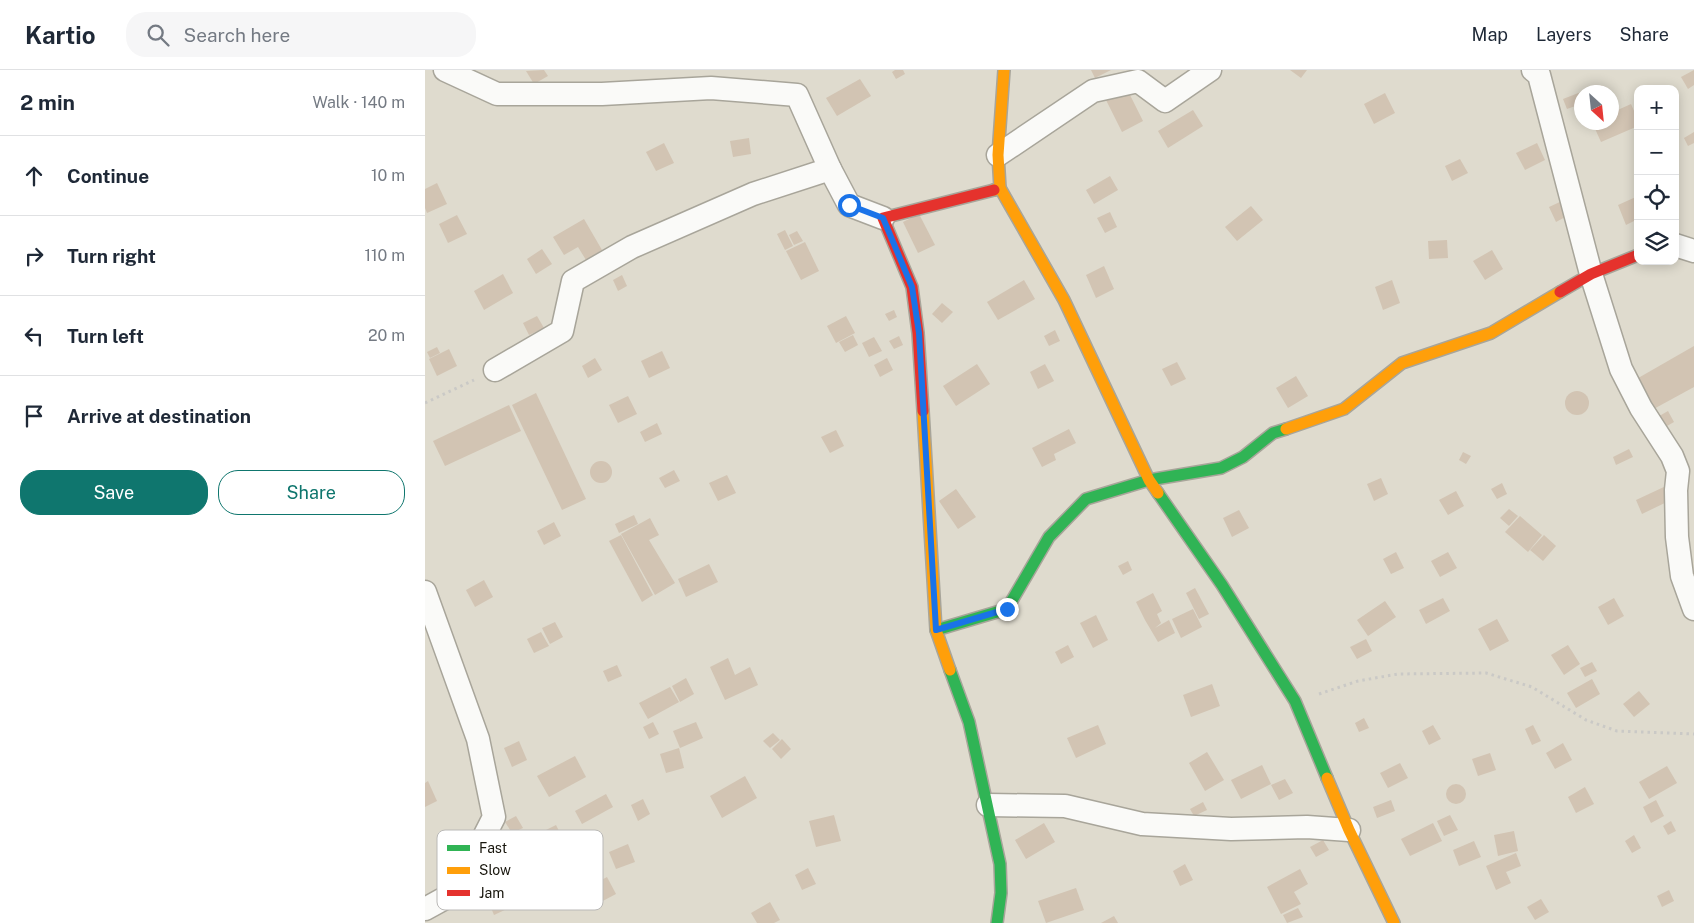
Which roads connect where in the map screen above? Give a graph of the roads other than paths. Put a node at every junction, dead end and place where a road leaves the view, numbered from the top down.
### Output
1 (445, 70) edge
2 (1004, 70) edge
3 (1210, 70) edge
4 (1533, 70) edge
5 (998, 155) junction
6 (830, 169) junction
7 (1000, 188) junction
8 (883, 218) junction
9 (1679, 245) edge
10 (1694, 251) edge
11 (1634, 257) edge
12 (1591, 274) junction
13 (495, 370) road end
14 (1149, 480) junction
15 (425, 592) edge
16 (1694, 609) edge
17 (936, 630) junction
18 (988, 805) junction
19 (487, 830) edge
20 (1349, 830) junction
21 (437, 902) edge
22 (425, 909) edge
23 (997, 923) edge
24 (1394, 923) edge

1 - 6 street
2 - 5 street
3 - 5 street
4 - 12 street
5 - 7 street
6 - 8 street
6 - 13 street
7 - 8 street
7 - 14 street
8 - 17 street
9 - 10 street
11 - 12 street
12 - 14 street
12 - 16 street
14 - 17 street
14 - 20 street
15 - 19 street
17 - 18 street
18 - 20 street
18 - 23 street
20 - 24 street
21 - 22 street

